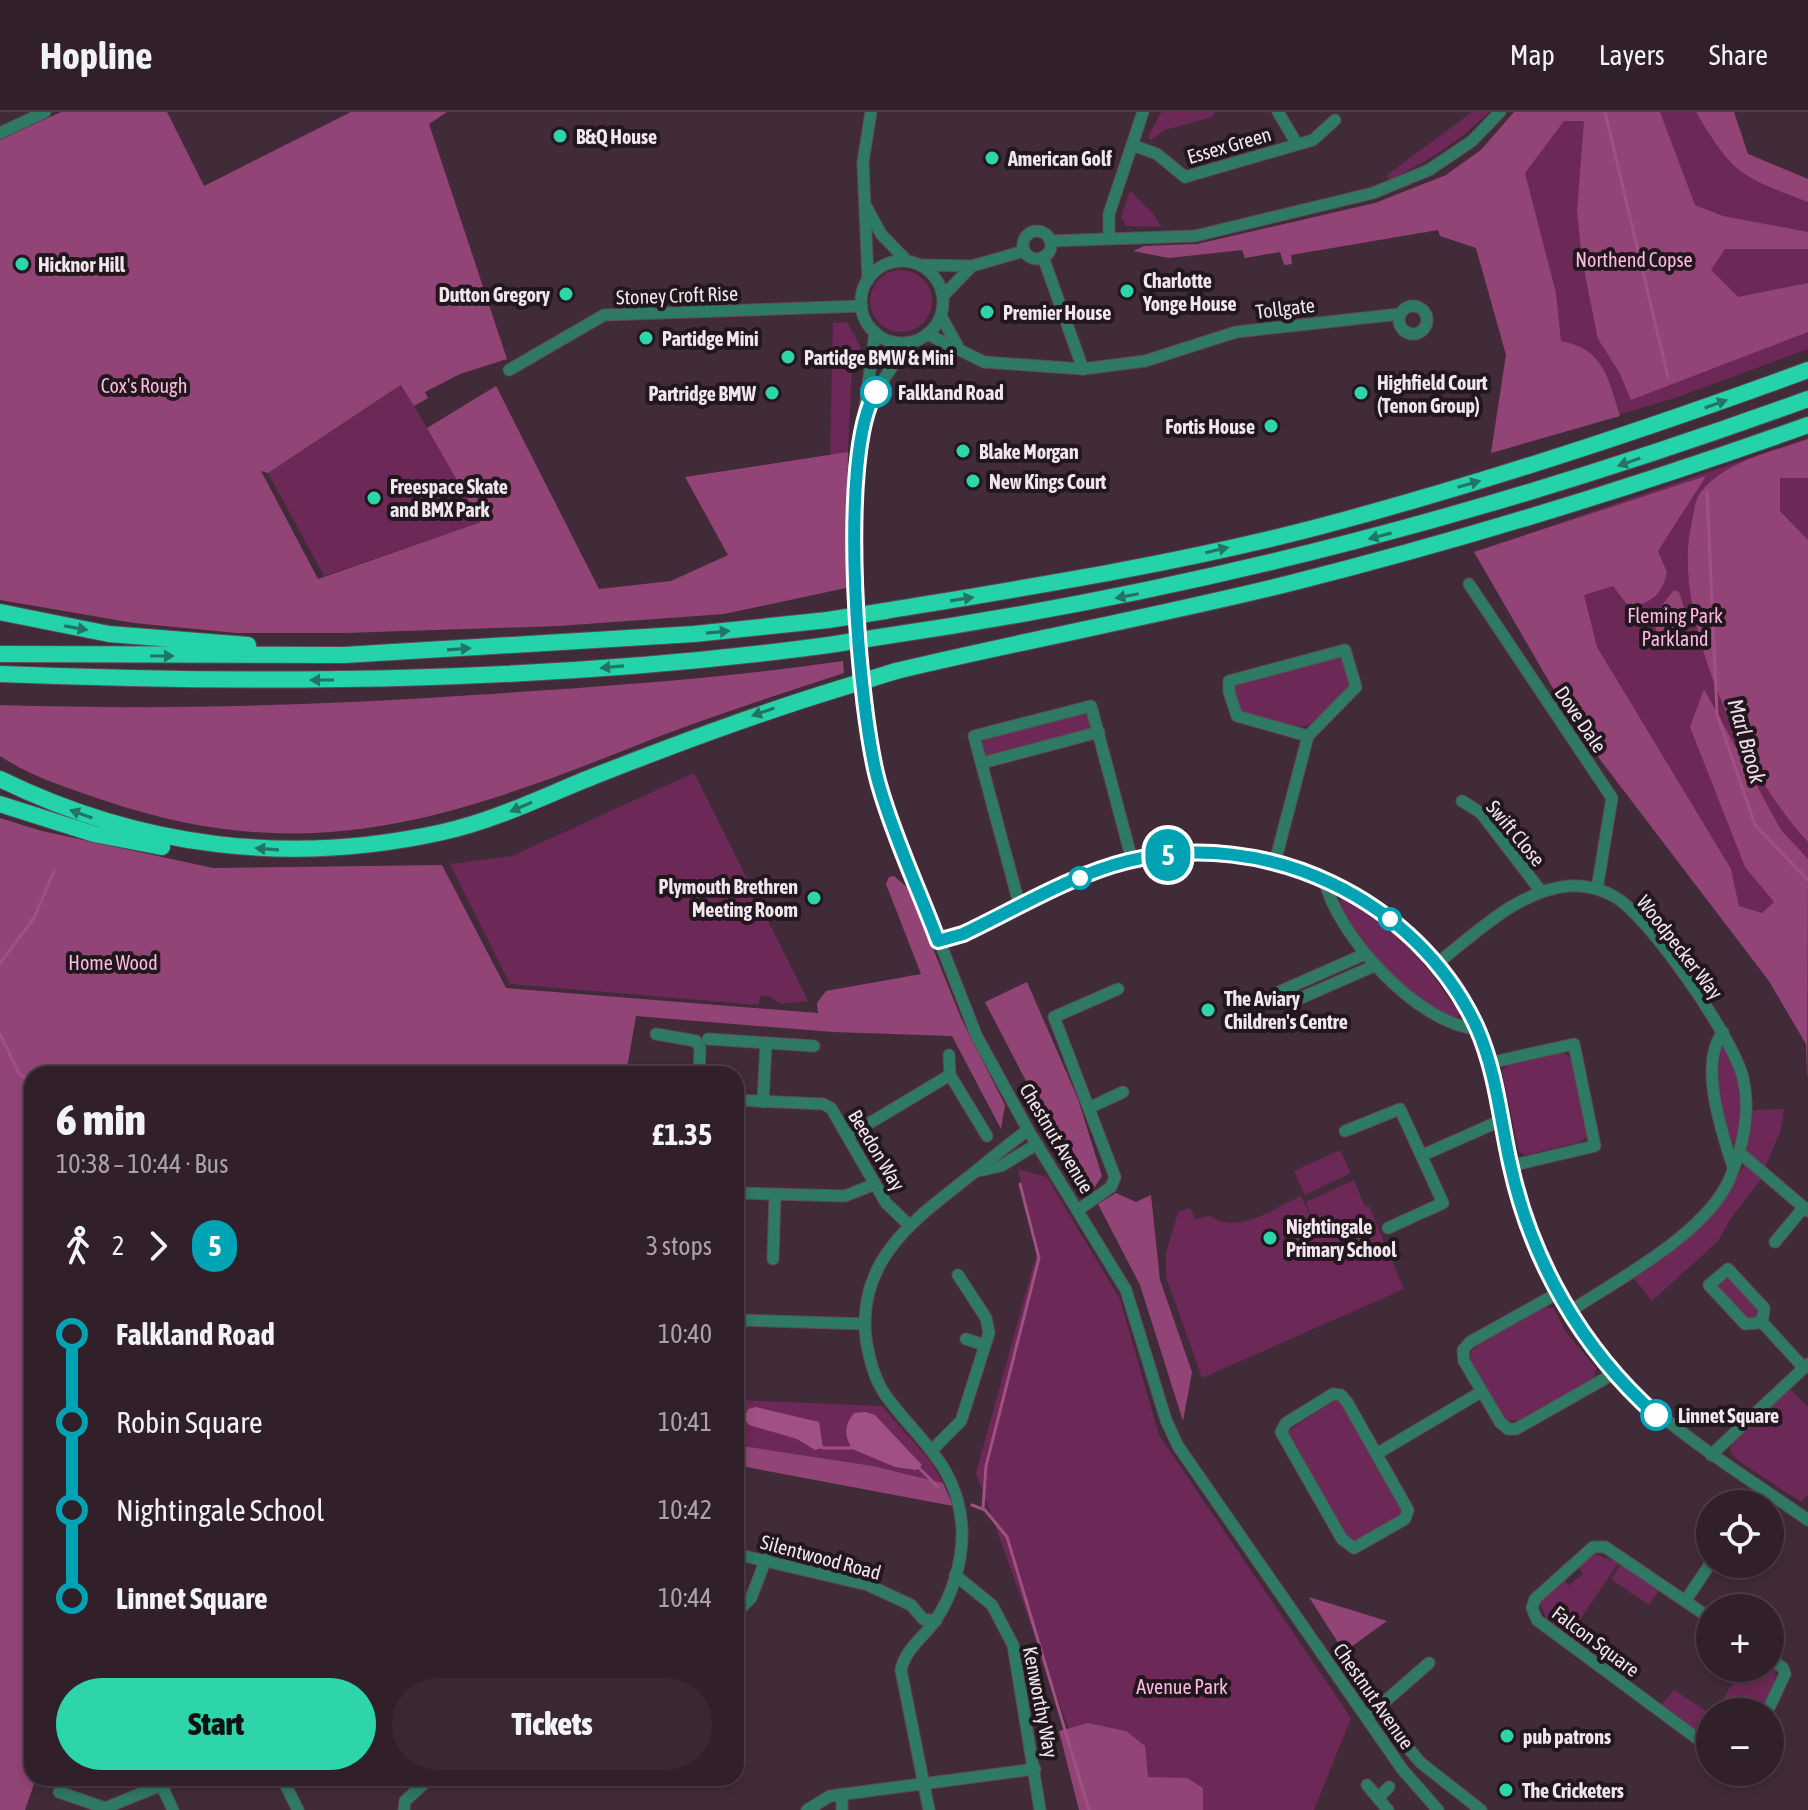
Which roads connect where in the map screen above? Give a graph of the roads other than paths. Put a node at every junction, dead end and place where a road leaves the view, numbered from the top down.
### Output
1 (45, 112) edge
2 (871, 112) edge
3 (1143, 112) edge
4 (1278, 112) edge
5 (1500, 112) edge
6 (1335, 120) dead end
7 (0, 133) edge
8 (1297, 144) junction
9 (1132, 145) junction
10 (863, 200) junction
11 (1109, 237) junction
12 (1050, 241) junction
13 (1024, 251) junction
14 (1043, 257) junction
15 (912, 263) junction
16 (972, 266) junction
17 (868, 280) junction
18 (943, 296) junction
19 (862, 306) junction
20 (1400, 314) dead end
21 (941, 316) junction
22 (875, 332) junction
23 (927, 334) junction
24 (907, 343) junction
25 (958, 348) junction
26 (1083, 369) junction
27 (509, 370) dead end
28 (1808, 370) edge
29 (1808, 399) edge
30 (866, 407) junction
31 (1808, 425) edge
32 (1469, 584) dead end
33 (0, 612) edge
34 (381, 653) junction
35 (0, 654) edge
36 (0, 674) edge
37 (1099, 732) junction
38 (1308, 736) junction
39 (982, 763) junction
40 (0, 779) edge
41 (1462, 801) dead end
42 (0, 804) edge
43 (211, 845) junction
44 (1132, 860) junction
45 (1275, 862) junction
46 (1324, 879) junction
47 (1597, 889) junction
48 (1540, 890) junction
49 (1020, 907) junction
50 (938, 941) junction
51 (1365, 954) junction
52 (1435, 965) junction
53 (1374, 966) junction
54 (1118, 989) dead end
55 (1477, 1029) junction
56 (1723, 1032) junction
57 (656, 1034) dead end
58 (708, 1039) dead end
59 (766, 1043) junction
60 (814, 1046) dead end
61 (949, 1055) dead end
62 (1489, 1063) junction
63 (699, 1066) edge
64 (950, 1075) junction
65 (1123, 1092) dead end
66 (744, 1101) edge
67 (763, 1102) junction
68 (1091, 1107) junction
69 (1502, 1120) junction
70 (1028, 1130) junction
71 (1345, 1131) dead end
72 (848, 1136) junction
73 (987, 1136) dead end
74 (1037, 1144) junction
75 (1740, 1153) junction
76 (1423, 1155) junction
77 (1510, 1166) junction
78 (1733, 1167) junction
79 (974, 1173) junction
80 (875, 1184) junction
81 (744, 1193) edge
82 (775, 1194) junction
83 (1806, 1209) edge
84 (1078, 1210) junction
85 (908, 1224) junction
86 (1388, 1228) dead end
87 (1775, 1242) dead end
88 (773, 1259) dead end
89 (958, 1275) dead end
90 (1558, 1293) junction
91 (1569, 1312) junction
92 (744, 1320) edge
93 (1761, 1321) junction
94 (865, 1324) junction
95 (966, 1339) dead end
96 (984, 1345) junction
97 (1806, 1366) edge
98 (1613, 1374) junction
99 (1481, 1392) junction
100 (933, 1449) junction
101 (1378, 1453) junction
102 (1711, 1455) junction
103 (1763, 1490) edge
104 (1784, 1504) edge
105 (1808, 1520) edge
106 (744, 1555) edge
107 (766, 1559) junction
108 (955, 1575) junction
109 (1701, 1578) edge
110 (1686, 1600) junction
111 (744, 1605) edge
112 (1696, 1608) edge
113 (936, 1621) junction
114 (1429, 1663) dead end
115 (1367, 1717) junction
116 (1696, 1738) edge
117 (1402, 1741) dead end
118 (1035, 1769) junction
119 (924, 1784) junction
120 (1367, 1785) dead end
121 (155, 1786) edge
122 (162, 1786) edge
123 (286, 1786) edge
124 (421, 1786) edge
125 (1389, 1787) dead end
126 (59, 1792) dead end
127 (842, 1794) junction
128 (1378, 1798) junction
129 (132, 1805) edge
130 (173, 1810) edge
131 (298, 1810) edge
132 (404, 1810) edge
133 (807, 1810) edge
134 (842, 1810) edge
135 (929, 1810) edge
136 (1040, 1810) edge
137 (1388, 1810) edge
138 (1438, 1810) edge
139 (1481, 1810) edge

1 - 7 street
2 - 10 street
3 - 9 street
4 - 8 street, Essex Green
5 - 11 street
6 - 8 street, Essex Green
8 - 9 street, Essex Green
9 - 11 street
10 - 15 street
10 - 17 street
11 - 12 street
12 - 13 street
12 - 14 street
13 - 14 street
13 - 16 street
14 - 26 street
15 - 16 street
15 - 17 street
15 - 18 street
16 - 18 street
17 - 19 street
18 - 21 street
19 - 22 street
19 - 27 street, Stoney Croft Rise
20 - 26 street, Tollgate
21 - 23 street
21 - 25 street
22 - 24 street
22 - 30 street, Chestnut Avenue
23 - 24 street
23 - 25 street, Tollgate
24 - 30 street, Chestnut Avenue
25 - 26 street, Tollgate
34 -> 28 highway, bridge
29 -> 36 highway, bridge
30 - 50 street, Chestnut Avenue
31 -> 43 highway, bridge
32 - 47 street, Dove Dale
33 -> 34 highway
35 -> 34 highway
37 - 39 street
37 - 39 street
37 - 44 street
38 - 38 street
38 - 45 street
39 - 49 street
43 -> 40 highway
41 - 48 street, Swift Close
42 - 43 highway
44 - 45 street
44 - 49 street
45 - 46 street
46 - 51 street
46 - 52 street
47 - 48 street, Woodpecker Way
47 - 56 street, Woodpecker Way
48 - 52 street
49 - 50 street
50 - 70 street, Chestnut Avenue
51 - 53 street
51 - 53 street
52 - 55 street
53 - 55 street
54 - 68 street
55 - 62 street
56 - 75 street, Woodpecker Way
56 - 78 street
57 - 63 street
58 - 59 street
59 - 60 street
59 - 67 street
61 - 64 street
62 - 69 street
62 - 77 street
64 - 72 street
64 - 73 street
65 - 68 street
66 - 67 street, Beedon Way
67 - 72 street, Beedon Way
68 - 84 street
69 - 76 street
69 - 77 street
70 - 74 street, Chestnut Avenue
70 - 79 street
71 - 76 street
72 - 80 street, Beedon Way
74 - 79 street
74 - 84 street, Chestnut Avenue
75 - 78 street, Woodpecker Way
75 - 83 street
76 - 86 street
77 - 90 street
78 - 91 street, Woodpecker Way
79 - 85 street
80 - 82 street
80 - 85 street, Beedon Way
81 - 82 street
82 - 88 street
83 - 87 street
84 - 115 street, Chestnut Avenue
85 - 94 street
89 - 96 street
90 - 91 street
90 - 99 street
91 - 98 street
92 - 94 street
93 - 93 street
93 - 97 street
94 - 100 street
95 - 96 street
96 - 100 street
97 - 102 street
98 - 99 street
98 - 102 street
99 - 101 street
100 - 108 street
101 - 101 street
102 - 103 street
104 - 105 street
106 - 107 street, Silentwood Road
107 - 111 street
107 - 113 street, Silentwood Road
108 - 113 street
108 - 118 street, Kenworthy Way
109 - 110 street
110 - 112 street, Falcon Square
110 - 116 street, Falcon Square
113 - 119 street
114 - 115 street
115 - 138 street, Chestnut Avenue
117 - 139 street
118 - 119 street
118 - 136 street, Kenworthy Way
119 - 127 street
119 - 135 street
120 - 128 street
121 - 129 street
122 - 130 street
123 - 131 street
124 - 132 street
125 - 128 street
126 - 129 street
127 - 133 street
127 - 134 street
128 - 137 street

